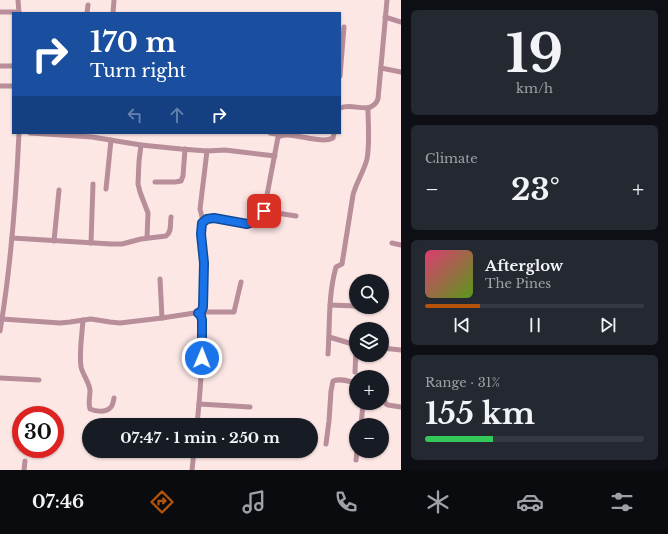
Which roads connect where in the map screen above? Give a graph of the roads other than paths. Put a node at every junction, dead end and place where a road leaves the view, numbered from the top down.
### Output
1 (18, 0) edge
2 (114, 0) edge
3 (387, 0) edge
4 (88, 5) dead end
5 (0, 12) edge
6 (19, 12) edge
7 (87, 12) edge
8 (113, 12) edge
9 (385, 17) junction
10 (401, 22) edge
11 (344, 27) dead end
12 (341, 64) edge
13 (0, 66) edge
14 (12, 66) edge
15 (381, 68) junction
16 (401, 72) edge
17 (0, 86) edge
18 (12, 86) edge
19 (341, 108) edge
20 (368, 108) junction
21 (19, 134) edge
22 (61, 134) edge
23 (276, 134) edge
24 (334, 134) edge
25 (92, 135) edge
26 (281, 135) junction
27 (111, 140) junction
28 (141, 145) junction
29 (186, 149) junction
30 (207, 151) junction
31 (275, 156) junction
32 (156, 182) dead end
33 (93, 184) dead end
34 (106, 189) dead end
35 (59, 190) dead end
36 (264, 211) junction
37 (296, 216) dead end
38 (171, 217) dead end
39 (204, 220) junction
40 (12, 238) junction
41 (147, 238) junction
42 (54, 241) junction
43 (91, 243) junction
44 (392, 243) dead end
45 (401, 245) edge
46 (160, 279) dead end
47 (241, 282) dead end
48 (330, 305) junction
49 (349, 306) edge
50 (200, 312) junction
51 (162, 318) junction
52 (2, 319) junction
53 (83, 320) junction
54 (0, 331) edge
55 (329, 337) junction
56 (349, 343) edge
57 (389, 349) edge
58 (401, 350) edge
59 (328, 354) dead end
60 (0, 378) edge
61 (40, 380) dead end
62 (349, 381) edge
63 (114, 398) dead end
64 (199, 404) junction
65 (389, 405) edge
66 (250, 407) dead end
67 (401, 408) edge
68 (198, 418) edge
69 (326, 444) dead end
70 (193, 458) edge
71 (25, 461) dead end
72 (24, 470) edge
73 (192, 470) edge

1 - 6 street
2 - 8 street
3 - 9 street
4 - 7 street
5 - 6 street
9 - 10 street
9 - 15 street
11 - 12 street
13 - 14 street
15 - 16 street
15 - 20 street
17 - 18 street
19 - 20 street
20 - 48 street
21 - 40 street
22 - 25 street
23 - 26 street
24 - 26 street
25 - 27 street
26 - 31 street
27 - 28 street
27 - 34 street
28 - 29 street
28 - 41 street
29 - 30 street
29 - 32 street
30 - 31 street
30 - 39 street
31 - 36 street
33 - 43 street
35 - 42 street
36 - 37 street
36 - 39 street
38 - 41 street
39 - 50 street
40 - 42 street
40 - 52 street
41 - 43 street
42 - 43 street
44 - 45 street
46 - 51 street
47 - 50 street
48 - 49 street
48 - 55 street
50 - 51 street
50 - 64 street
51 - 53 street
52 - 53 street
52 - 54 street
53 - 63 street
55 - 56 street
55 - 59 street
57 - 58 street
60 - 61 street
62 - 69 street
64 - 66 street
64 - 68 street
65 - 67 street
70 - 73 street
71 - 72 street

